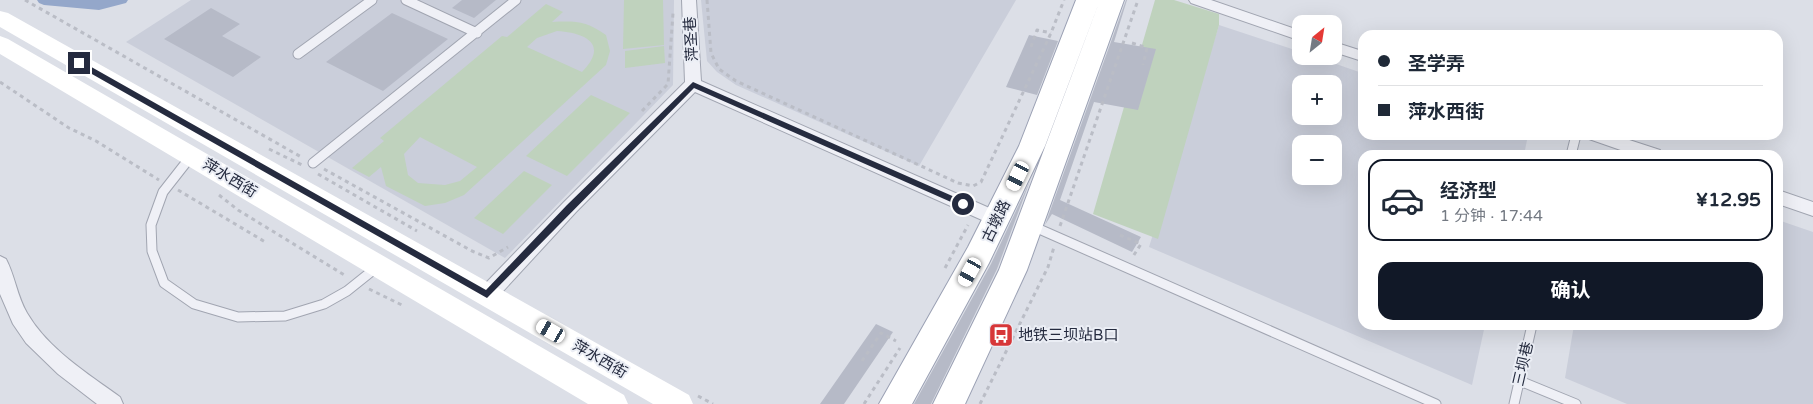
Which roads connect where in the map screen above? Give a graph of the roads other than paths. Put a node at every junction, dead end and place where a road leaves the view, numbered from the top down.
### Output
1 (372, 0) edge
2 (406, 0) edge
3 (516, 0) edge
4 (689, 0) edge
5 (1088, 0) edge
6 (1112, 0) edge
7 (1196, 0) edge
8 (0, 18) edge
9 (477, 32) junction
10 (1292, 33) edge
11 (3, 46) edge
12 (1342, 49) edge
13 (298, 54) dead end
14 (1358, 55) edge
15 (693, 84) junction
16 (1610, 140) edge
17 (1639, 150) edge
18 (192, 155) junction
19 (313, 163) road end
20 (1783, 199) edge
21 (1813, 209) edge
22 (997, 219) junction
23 (1030, 225) junction
24 (0, 264) edge
25 (379, 266) junction
26 (487, 295) junction
27 (1531, 330) edge
28 (1520, 381) junction
29 (113, 404) edge
30 (614, 404) edge
31 (679, 404) edge
32 (895, 404) edge
33 (949, 404) edge
34 (1436, 404) edge
35 (1514, 404) edge
36 (1576, 404) edge

1 - 13 lane
2 - 9 lane
3 - 9 lane
4 - 15 street, 萍圣巷
5 - 22 main road, 古墩路
6 - 23 main road, 古墩路
7 - 10 street
8 - 26 main road, 萍水西街
9 - 19 lane
11 - 18 main road, 萍水西街
12 - 14 street
15 - 22 street
15 - 26 street
16 - 17 street
18 - 25 main road, 萍水西街
18 - 25 lane
20 - 21 street
22 - 32 main road, 古墩路
23 - 33 main road, 古墩路
23 - 34 lane
24 - 29 street
25 - 30 main road, 萍水西街
26 - 31 main road, 萍水西街
27 - 28 lane, 三坝巷
28 - 35 lane, 三坝巷
28 - 36 lane

